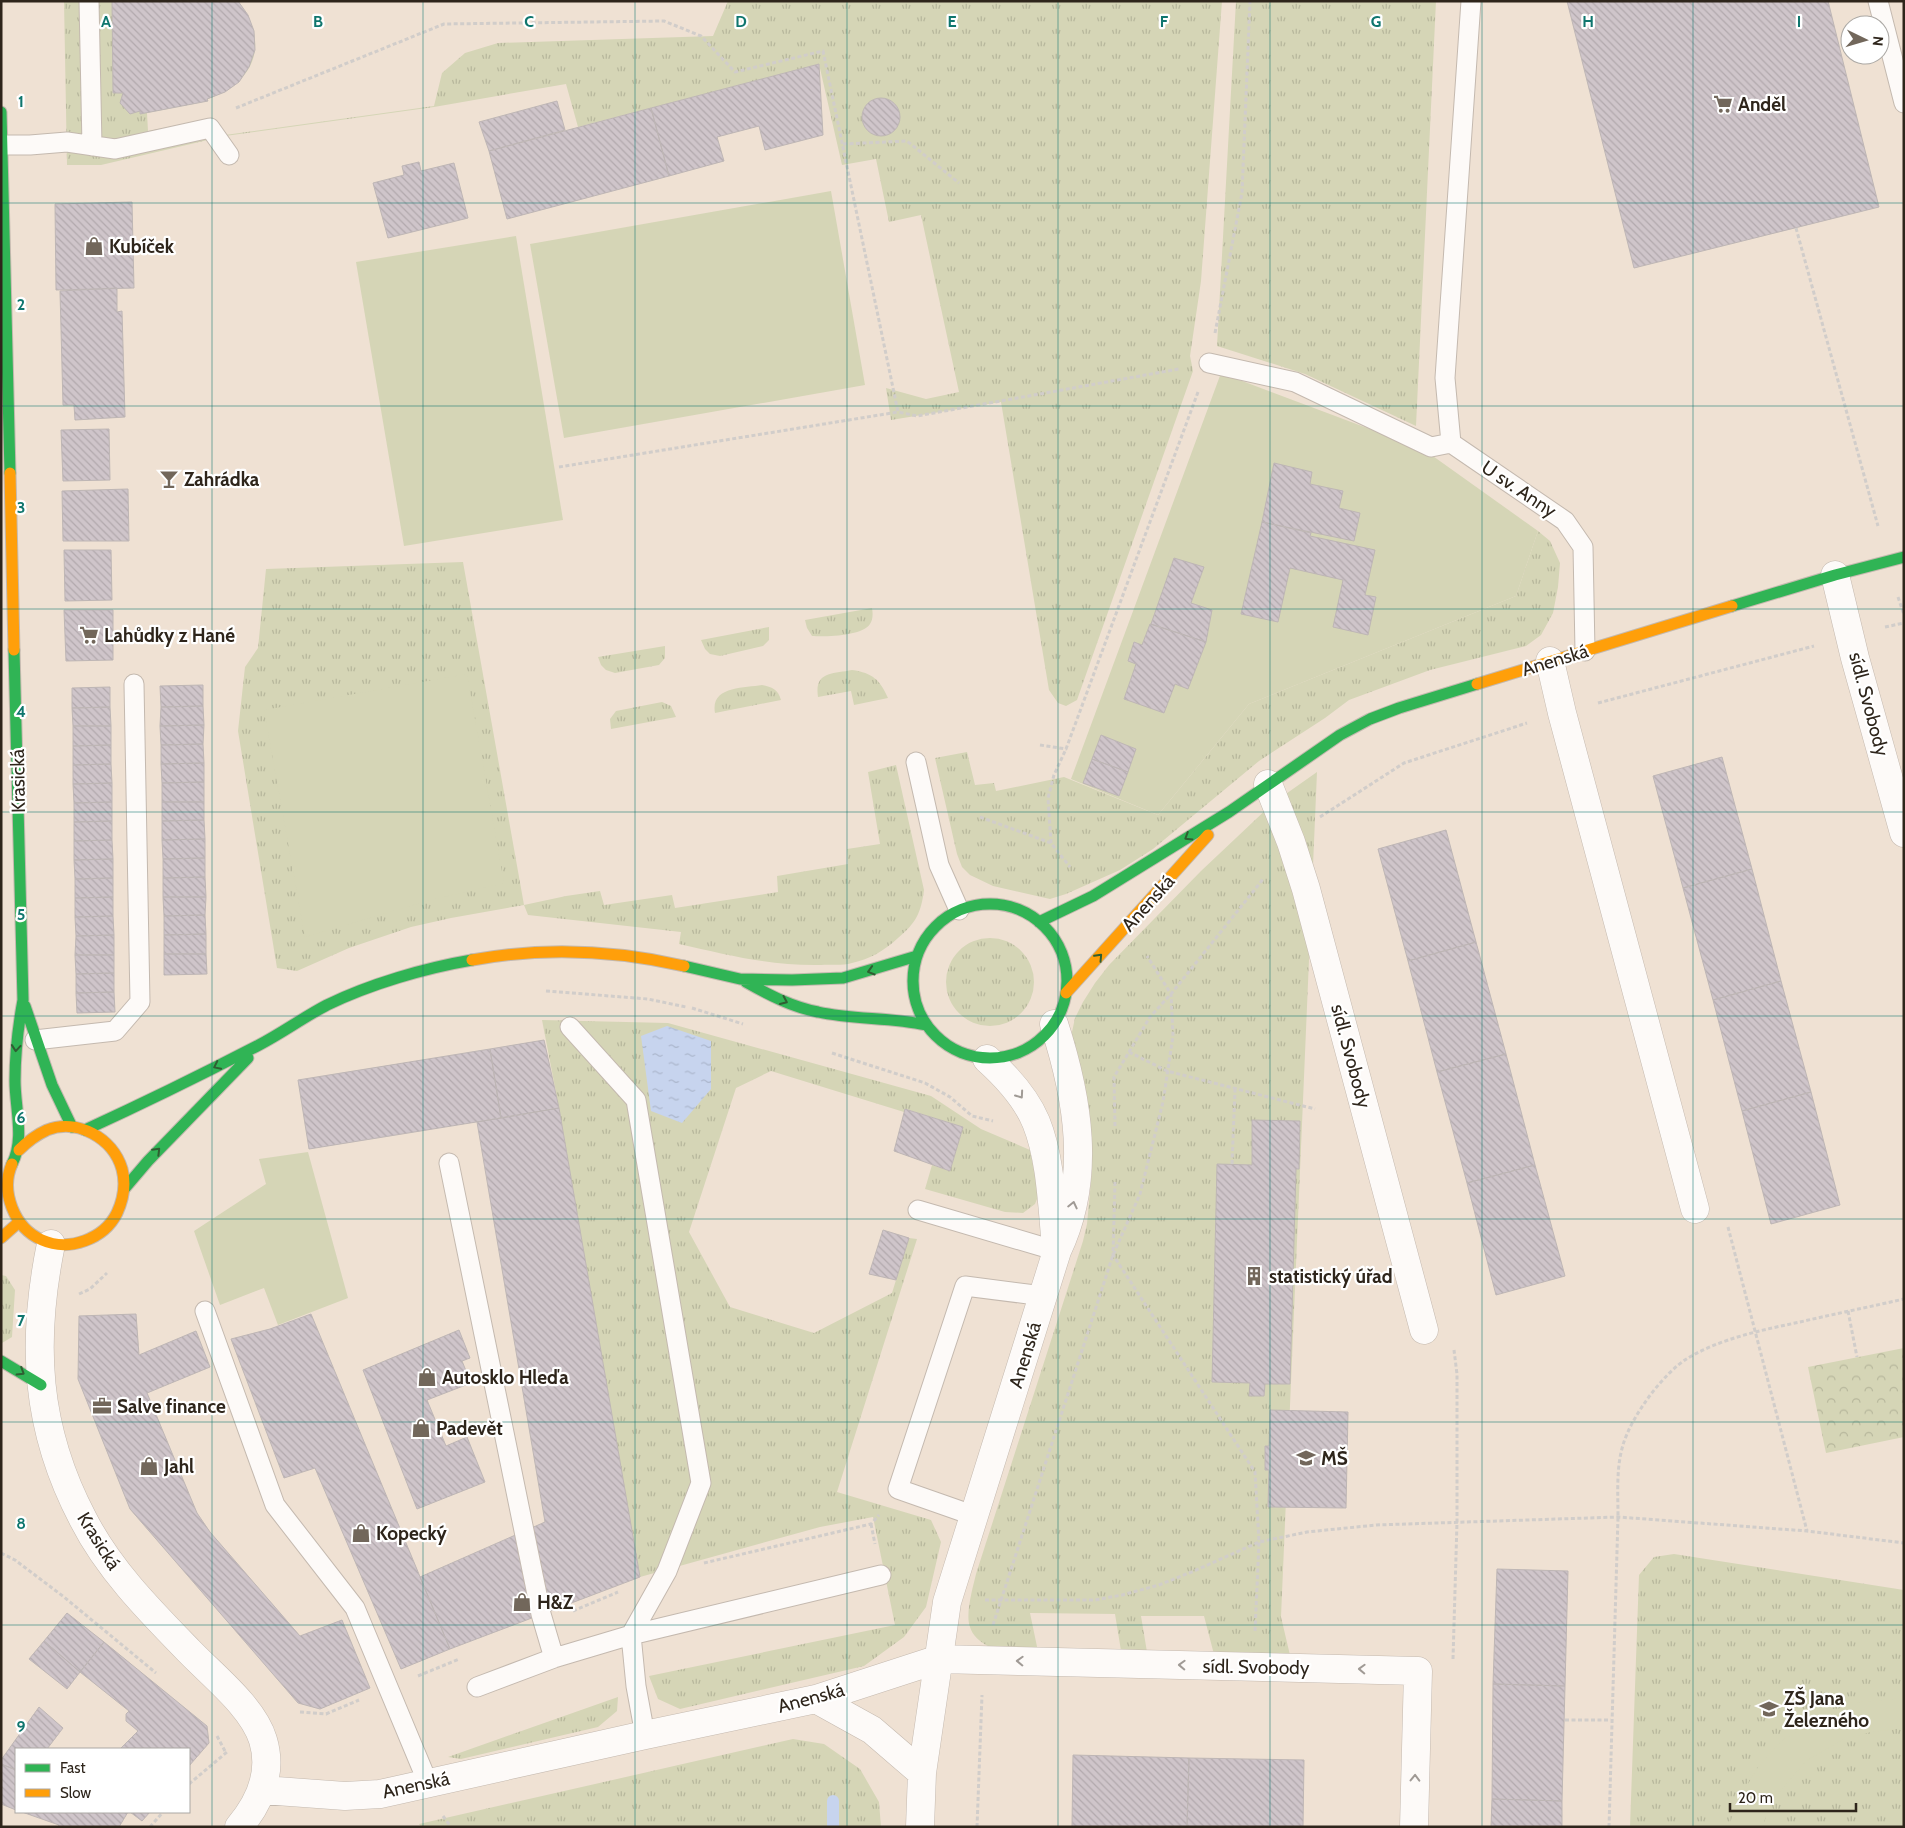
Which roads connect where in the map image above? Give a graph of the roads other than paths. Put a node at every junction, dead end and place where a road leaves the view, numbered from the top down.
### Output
1 (89, 1) edge
2 (1471, 1) edge
3 (1878, 1) edge
4 (1904, 102) edge
5 (1, 112) edge
6 (2, 145) edge
7 (92, 146) junction
8 (229, 155) dead end
9 (3, 247) edge
10 (1209, 363) road end
11 (1451, 443) junction
12 (1904, 557) edge
13 (1835, 575) junction
14 (1585, 651) junction
15 (1550, 661) junction
16 (134, 684) dead end
17 (916, 762) dead end
18 (1268, 784) junction
19 (10, 794) edge
20 (1229, 812) junction
21 (1904, 833) edge
22 (960, 910) junction
23 (1039, 922) junction
24 (917, 956) junction
25 (740, 979) junction
26 (1066, 993) junction
27 (23, 1000) junction
28 (1054, 1024) junction
29 (926, 1025) junction
30 (570, 1027) dead end
31 (35, 1040) junction
32 (261, 1044) junction
33 (988, 1059) junction
34 (72, 1127) junction
35 (86, 1130) junction
36 (19, 1150) junction
37 (449, 1163) dead end
38 (125, 1188) junction
39 (1695, 1209) dead end
40 (918, 1210) dead end
41 (19, 1222) junction
42 (1, 1238) edge
43 (51, 1244) junction
44 (1057, 1251) junction
45 (1043, 1296) junction
46 (205, 1311) dead end
47 (1424, 1330) dead end
48 (1, 1361) edge
49 (40, 1385) junction
50 (975, 1516) junction
51 (881, 1574) dead end
52 (631, 1635) junction
53 (554, 1658) junction
54 (939, 1659) junction
55 (477, 1687) dead end
56 (816, 1699) junction
57 (645, 1735) junction
58 (922, 1772) junction
59 (428, 1783) junction
60 (263, 1790) junction
61 (240, 1827) edge
62 (920, 1827) edge
63 (1414, 1827) edge

1 - 7 lane
2 - 11 lane
3 - 4 lane
5 - 6 street, Krasická
6 - 7 lane
6 - 9 street, Krasická
7 - 8 lane
9 - 19 street, Krasická
10 - 11 lane
11 - 14 lane, U sv. Anny
12 - 13 street, Anenská
13 - 14 street, Anenská
13 - 21 street, sídl. Svobody
14 - 15 street, Anenská
15 - 18 street, Anenská
15 - 39 street
16 - 31 lane
17 - 22 lane
18 - 20 street, Anenská
18 - 47 street, sídl. Svobody
19 - 27 street, Krasická
20 -> 23 street, Anenská
26 -> 20 street, Anenská
22 - 23 street, Anenská
22 - 24 street, Anenská
23 - 26 street, Anenská
24 -> 25 street
24 - 29 street, Anenská
25 -> 29 street
25 - 32 street
26 - 28 street, Anenská
27 - 31 street, Krasická
27 -> 36 street, Krasická
28 - 33 street, Anenská
44 -> 28 street, Anenská
29 - 33 street, Anenská
30 - 52 lane
31 - 34 street, Krasická
32 -> 35 street
38 -> 32 street
33 -> 44 street, Anenská
34 - 35 street, Krasická
34 - 36 street, Krasická
35 - 38 street, Krasická
36 - 41 street, Krasická
37 - 53 lane
38 - 43 street, Krasická
40 - 44 lane
41 - 42 street
41 - 43 street, Krasická
43 - 49 street, Krasická
44 - 45 street, Anenská
45 - 50 street, Anenská
45 - 50 lane
46 - 59 lane
48 -> 49 street
49 - 60 street, Krasická
50 - 54 street, Anenská
51 - 52 lane
52 - 53 lane
52 - 57 lane
53 - 55 lane
54 - 56 street, Anenská
54 - 58 street
63 -> 54 street, sídl. Svobody
56 - 57 street, Anenská
56 - 58 street
57 - 59 street, Anenská
58 - 62 street
59 - 60 street, Anenská
60 - 61 street, Krasická

